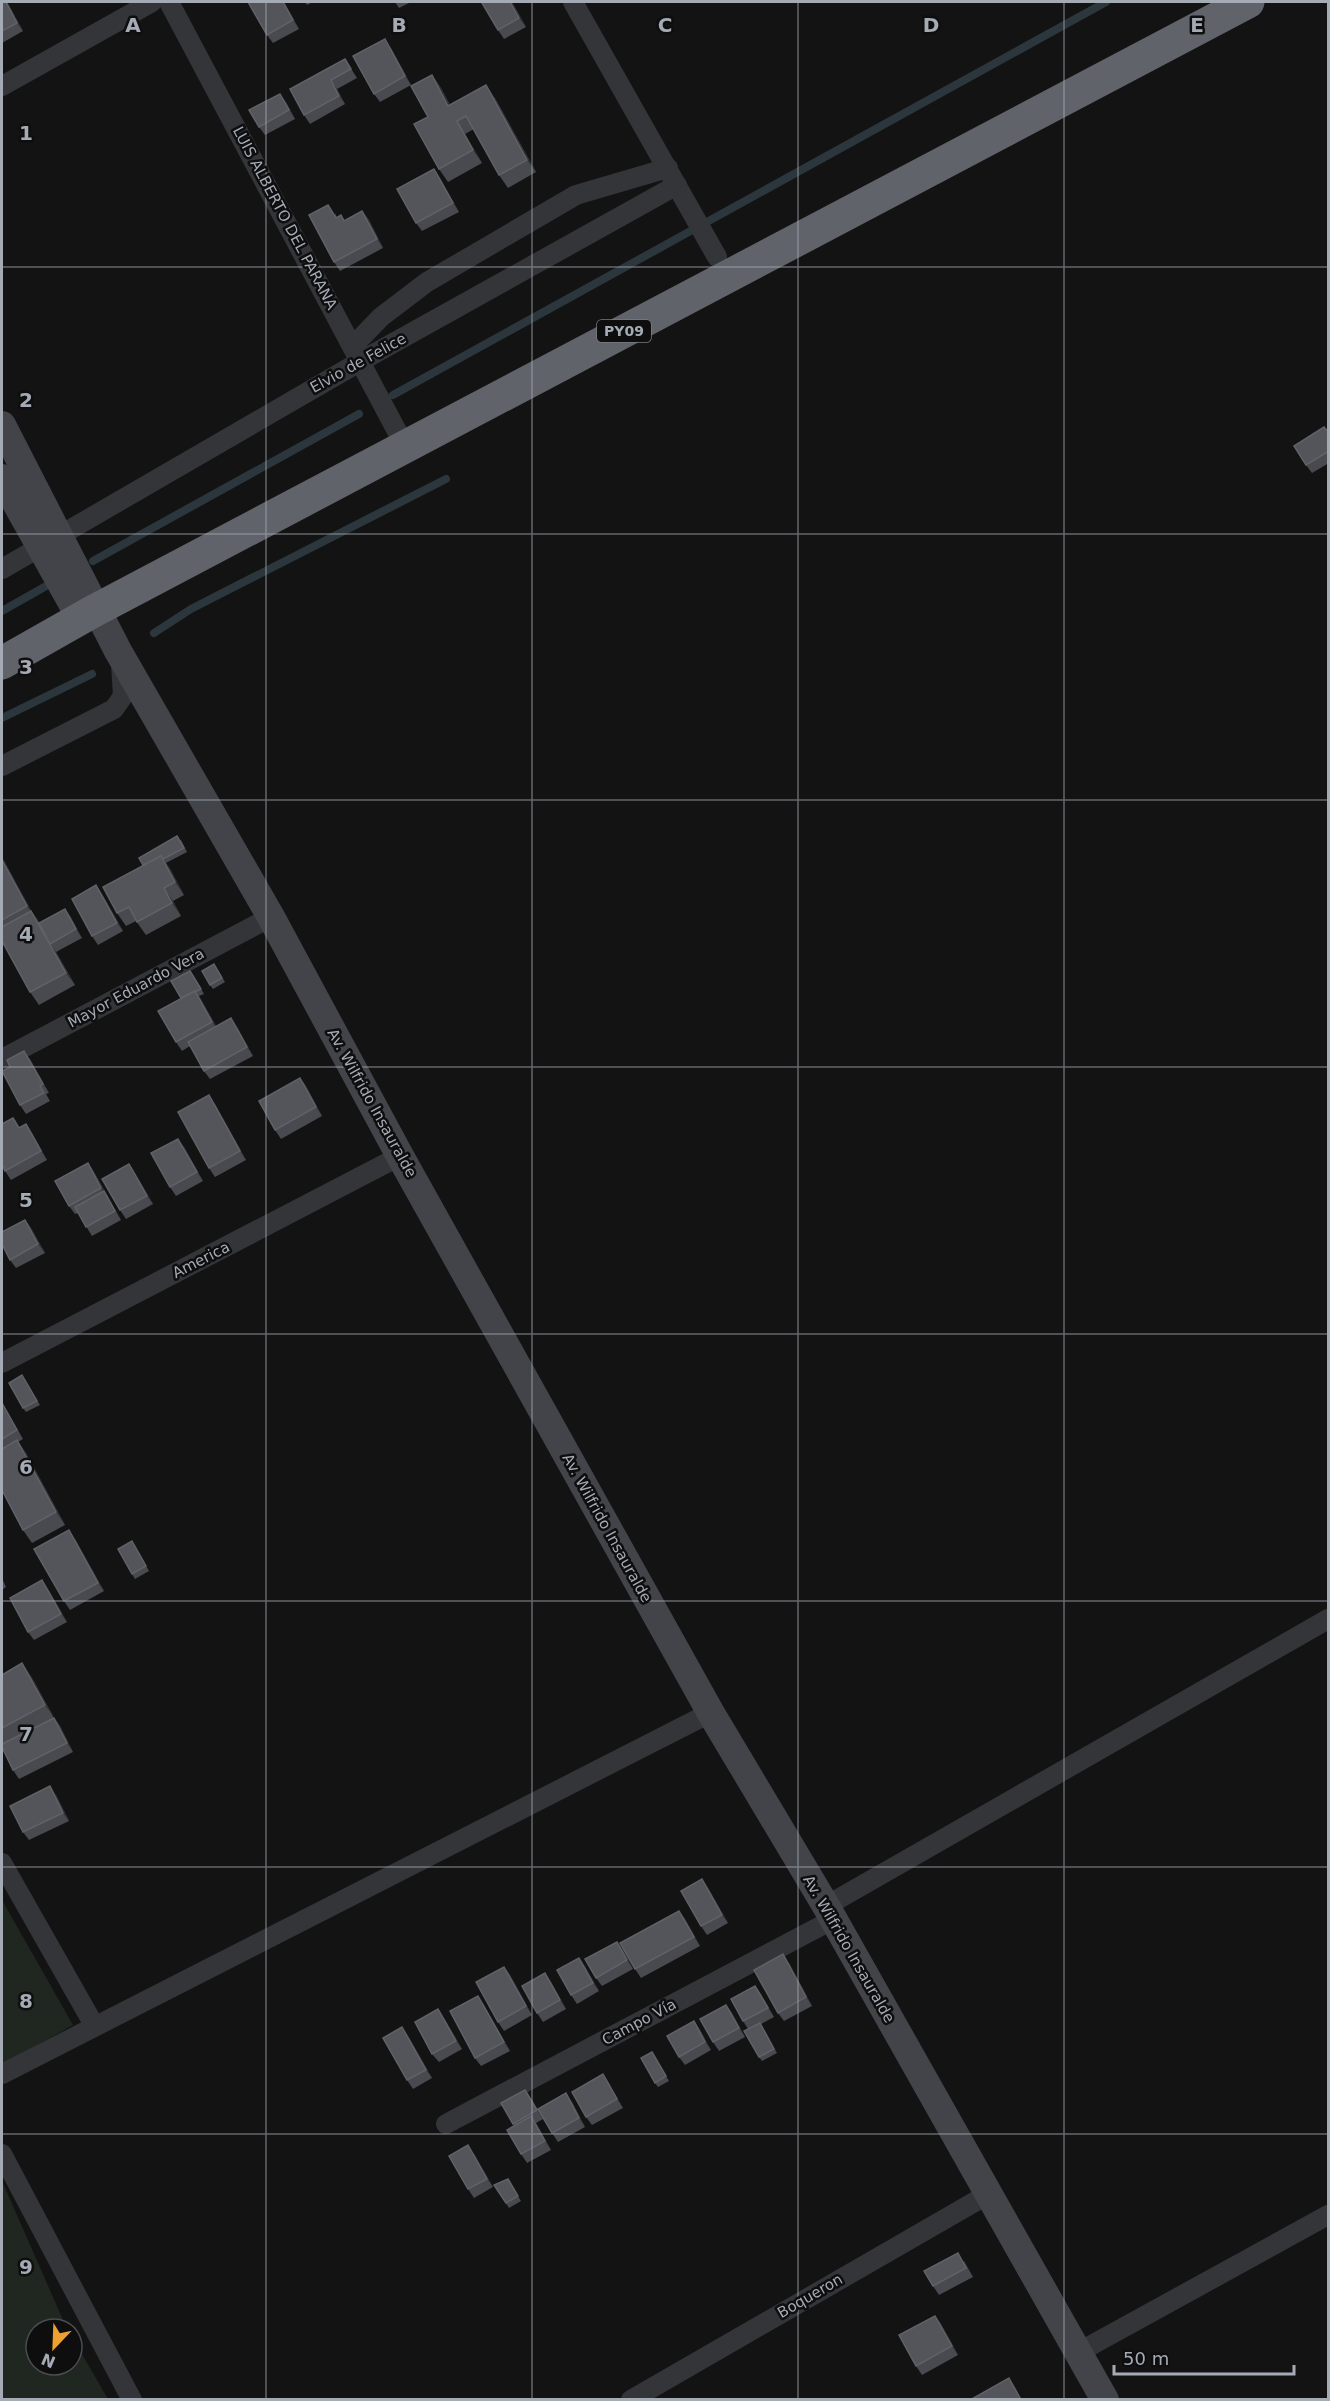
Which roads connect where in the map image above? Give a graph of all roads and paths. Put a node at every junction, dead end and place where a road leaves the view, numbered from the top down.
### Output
1 (153, 2) edge
2 (169, 2) edge
3 (573, 2) edge
4 (1213, 2) edge
5 (1248, 2) edge
6 (2, 86) edge
7 (673, 177) junction
8 (717, 257) junction
9 (357, 354) junction
10 (2, 425) edge
11 (399, 435) junction
12 (2, 478) edge
13 (49, 540) junction
14 (2, 568) edge
15 (84, 606) junction
16 (2, 643) edge
17 (118, 651) junction
18 (2, 663) edge
19 (123, 696) junction
20 (2, 766) edge
21 (265, 920) junction
22 (2, 1059) edge
23 (396, 1158) junction
24 (2, 1363) edge
25 (1329, 1619) edge
26 (705, 1717) junction
27 (2, 1863) edge
28 (827, 1917) junction
29 (94, 2025) junction
30 (2, 2073) edge
31 (446, 2124) dead end
32 (2, 2154) edge
33 (984, 2196) junction
34 (1329, 2216) edge
35 (1079, 2352) junction
36 (132, 2400) edge
37 (631, 2400) edge
38 (1087, 2400) edge
39 (1105, 2400) edge

1 - 6 street
2 - 9 street, LUIS ALBERTO DEL PARANA
3 - 7 street
4 - 8 highway, PY09
5 - 15 highway, PY09
7 - 8 street
7 - 9 street, Elvio de Felice
7 - 9 street
8 - 11 highway, PY09
9 - 11 street, LUIS ALBERTO DEL PARANA
9 - 13 street, Elvio de Felice
10 - 13 street
11 - 15 highway, PY09
12 - 13 street
13 - 14 street, Elvio de Felice
13 - 15 street
15 - 16 highway, PY09
15 - 17 street, Av. Wilfrido Insauralde
15 - 18 highway, PY09
15 - 19 street
17 - 19 street
17 - 21 street, Av. Wilfrido Insauralde
19 - 20 street
19 - 21 street
21 - 22 street, Mayor Eduardo Vera
21 - 23 street, Av. Wilfrido Insauralde
23 - 24 street, America
23 - 26 street, Av. Wilfrido Insauralde
25 - 28 street, Campo Vía
26 - 28 street, Av. Wilfrido Insauralde
26 - 29 street
27 - 29 street
28 - 31 street, Campo Vía
28 - 33 street, Av. Wilfrido Insauralde
29 - 30 street
32 - 36 street
33 - 35 street, Av. Wilfrido Insauralde
33 - 37 street, Boqueron
33 - 38 street
34 - 35 street
35 - 39 street, Av. Wilfrido Insauralde

